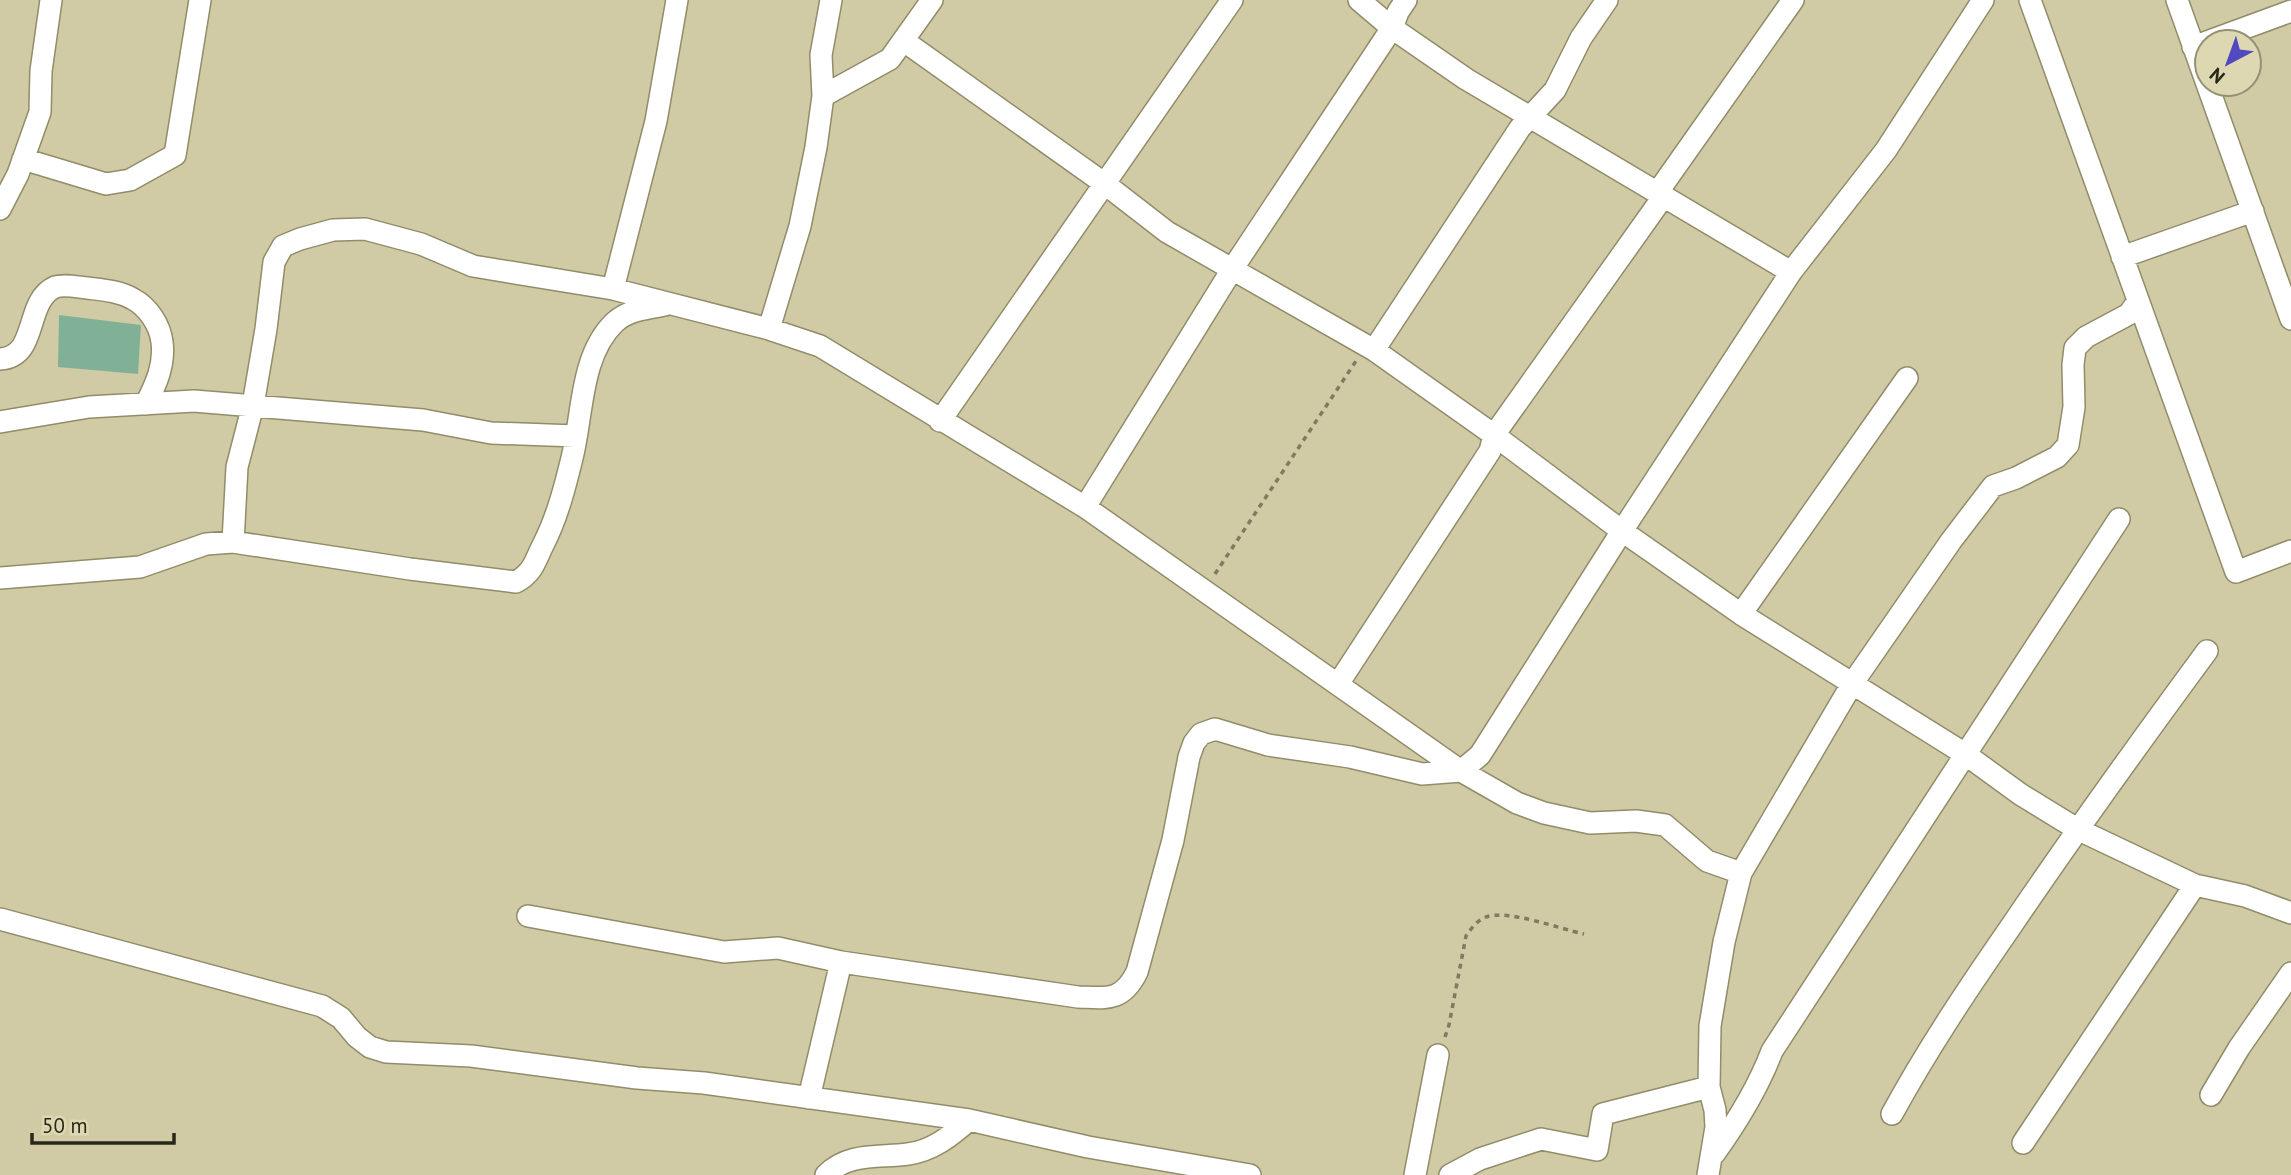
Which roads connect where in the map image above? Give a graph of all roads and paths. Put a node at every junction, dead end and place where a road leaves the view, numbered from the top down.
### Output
1 (51, 0) edge
2 (200, 0) edge
3 (677, 0) edge
4 (831, 0) edge
5 (932, 0) edge
6 (1232, 0) edge
7 (1359, 0) edge
8 (1406, 0) edge
9 (1606, 0) edge
10 (1793, 0) edge
11 (1983, 0) edge
12 (2030, 0) edge
13 (2177, 0) edge
14 (2288, 11) edge
15 (1392, 28) junction
16 (2243, 28) edge
17 (904, 41) junction
18 (2193, 47) edge
19 (823, 96) junction
20 (2212, 98) edge
21 (1530, 115) junction
22 (14, 167) edge
23 (1105, 184) junction
24 (1663, 197) junction
25 (0, 209) edge
26 (2253, 211) junction
27 (2122, 257) junction
28 (1233, 268) junction
29 (1791, 272) junction
30 (613, 289) junction
31 (2138, 301) junction
32 (674, 304) junction
33 (2291, 319) edge
34 (769, 329) junction
35 (1371, 347) junction
36 (0, 359) edge
37 (1906, 378) dead end
38 (146, 404) junction
39 (253, 405) junction
40 (940, 421) junction
41 (0, 422) edge
42 (1494, 435) junction
43 (576, 436) junction
44 (1085, 507) junction
45 (2119, 519) dead end
46 (1622, 531) junction
47 (233, 542) junction
48 (2291, 551) edge
49 (0, 578) edge
50 (1204, 591) junction
51 (1741, 614) junction
52 (2207, 651) dead end
53 (1338, 684) junction
54 (1852, 684) junction
55 (1965, 754) junction
56 (1461, 771) junction
57 (2077, 829) junction
58 (1741, 873) junction
59 (2195, 886) junction
60 (2291, 913) edge
61 (528, 916) dead end
62 (0, 919) edge
63 (1584, 934) dead end
64 (841, 962) junction
65 (2291, 973) edge
66 (1438, 1055) joint
67 (1709, 1087) junction
68 (2211, 1095) dead end
69 (810, 1098) junction
70 (1892, 1114) dead end
71 (969, 1120) junction
72 (2023, 1143) dead end
73 (1711, 1165) edge
74 (826, 1175) edge
75 (1250, 1175) edge
76 (1415, 1175) edge
77 (1450, 1175) edge

1 - 22 street
2 - 22 street
3 - 30 street
4 - 19 street
5 - 17 street
6 - 23 street
7 - 15 street
8 - 15 street
9 - 21 street
10 - 24 street
11 - 29 street
12 - 27 street
13 - 18 street
14 - 16 street
15 - 21 street
15 - 28 street
17 - 19 street
17 - 23 street
19 - 34 street
20 - 26 street
21 - 24 street
21 - 35 street
22 - 25 street
23 - 28 street
23 - 40 street
24 - 29 street
24 - 42 street
26 - 27 street
26 - 33 street
27 - 31 street
28 - 35 street
28 - 44 street
29 - 46 street
30 - 32 street
30 - 39 street
31 - 48 street
31 - 54 street
32 - 34 street
32 - 43 street
34 - 40 street
35 - 42 street
35 - 50 path
36 - 38 street
37 - 51 street
38 - 39 street
38 - 41 street
39 - 43 street
39 - 47 street
40 - 44 street
42 - 46 street
42 - 53 street
43 - 47 street
44 - 50 street
45 - 55 street
46 - 51 street
46 - 56 street
47 - 49 street
50 - 53 street
51 - 54 street
52 - 57 street
53 - 56 street
54 - 55 street
54 - 58 street
55 - 57 street
55 - 73 street
56 - 58 street
56 - 64 street
57 - 59 street
57 - 70 street
58 - 67 street
59 - 60 street
59 - 72 street
61 - 64 street
62 - 69 street
63 - 66 path
64 - 69 street
65 - 68 street
66 - 76 street
67 - 73 street
67 - 77 street
69 - 71 street
71 - 74 street
71 - 75 street

